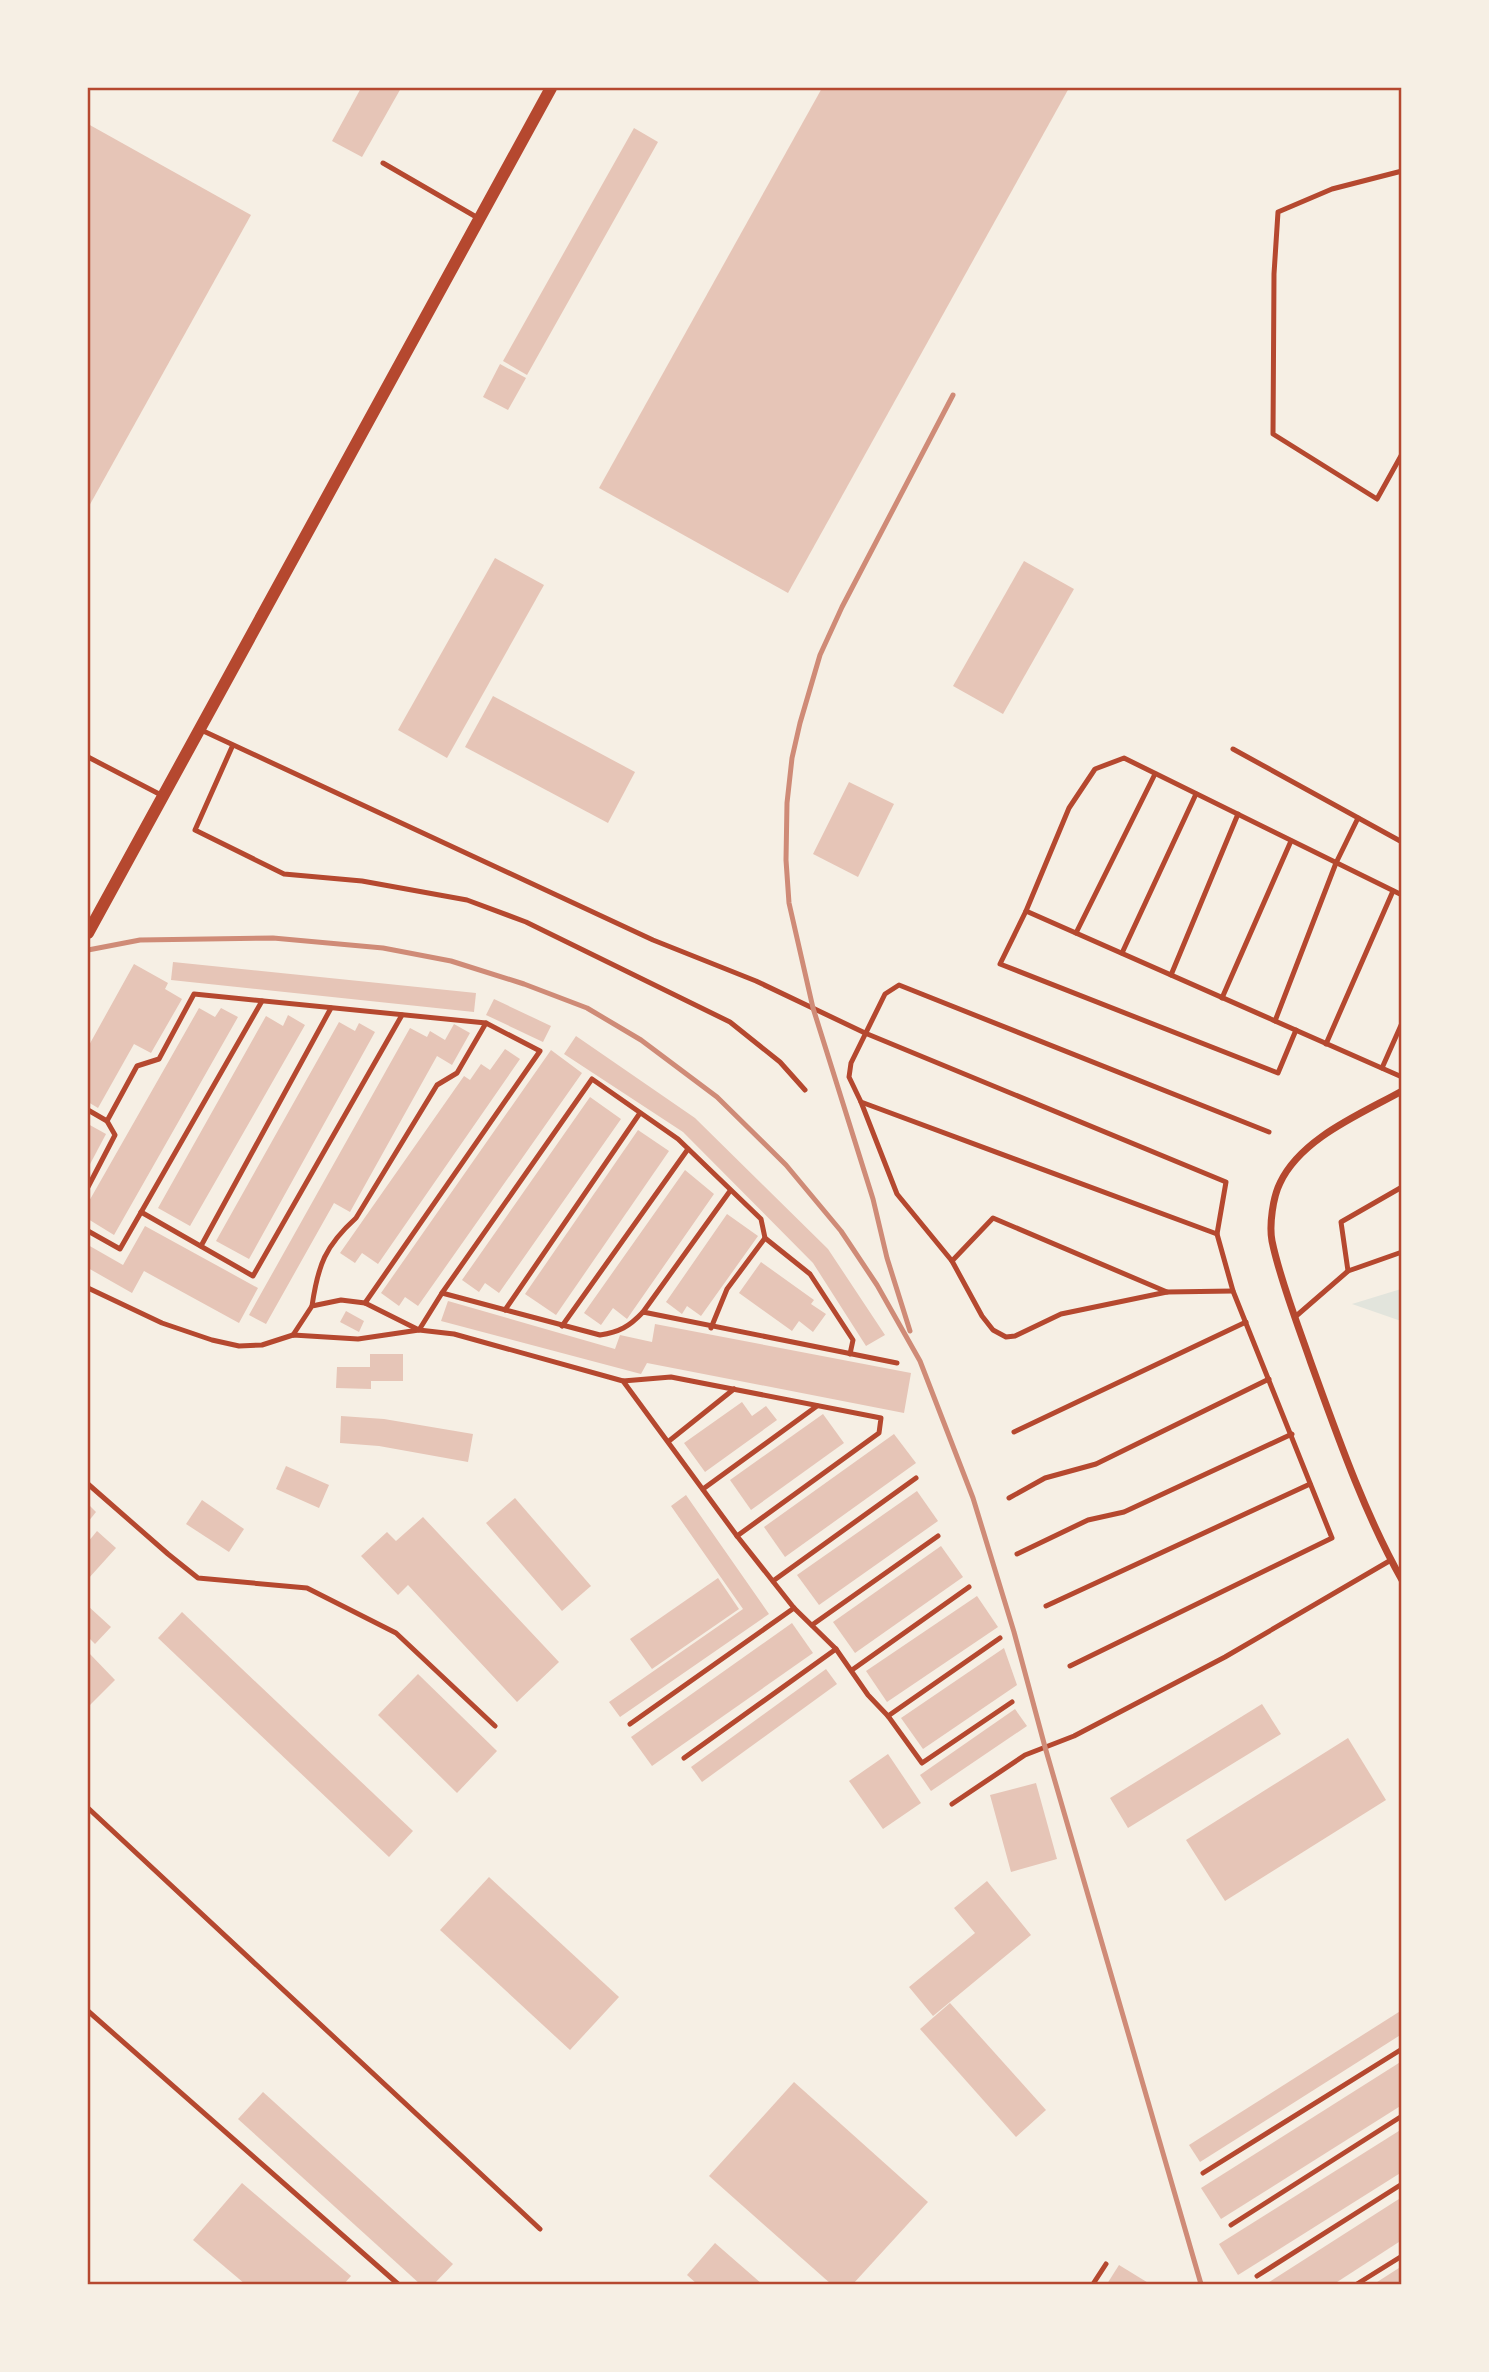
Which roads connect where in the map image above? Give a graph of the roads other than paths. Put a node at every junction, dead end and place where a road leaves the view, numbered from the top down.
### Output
1 (551, 88) edge
2 (383, 163) dead end
3 (1402, 171) edge
4 (478, 218) junction
5 (1402, 454) edge
6 (199, 729) junction
7 (232, 747) junction
8 (1233, 749) dead end
9 (88, 757) edge
10 (1155, 774) junction
11 (1196, 794) junction
12 (163, 796) junction
13 (1238, 814) junction
14 (1358, 818) junction
15 (1291, 841) junction
16 (1402, 842) edge
17 (1336, 863) junction
18 (1393, 891) junction
19 (1402, 895) edge
20 (1026, 911) junction
21 (88, 933) edge
22 (1076, 933) junction
23 (1122, 953) junction
24 (1171, 975) junction
25 (1222, 998) junction
26 (262, 1001) junction
27 (331, 1008) junction
28 (402, 1015) junction
29 (1275, 1021) junction
30 (486, 1023) junction
31 (1402, 1023) edge
32 (1296, 1030) junction
33 (865, 1033) junction
34 (1326, 1044) junction
35 (1382, 1068) junction
36 (1402, 1077) edge
37 (805, 1090) dead end
38 (1402, 1091) edge
39 (862, 1102) junction
40 (88, 1110) edge
41 (640, 1113) junction
42 (107, 1121) junction
43 (1269, 1132) dead end
44 (688, 1149) junction
45 (88, 1186) edge
46 (1402, 1186) edge
47 (730, 1191) junction
48 (141, 1212) junction
49 (88, 1231) edge
50 (1217, 1234) junction
51 (765, 1238) junction
52 (201, 1246) junction
53 (1402, 1252) edge
54 (952, 1261) junction
55 (1348, 1271) junction
56 (88, 1289) edge
57 (1233, 1291) junction
58 (1167, 1292) junction
59 (442, 1293) junction
60 (365, 1303) junction
61 (312, 1306) junction
62 (505, 1310) junction
63 (643, 1312) junction
64 (1295, 1317) junction
65 (1246, 1322) junction
66 (562, 1326) junction
67 (711, 1328) junction
68 (419, 1329) junction
69 (293, 1335) junction
70 (850, 1354) junction
71 (897, 1363) dead end
72 (1269, 1380) junction
73 (624, 1381) junction
74 (734, 1389) junction
75 (817, 1405) junction
76 (1014, 1432) dead end
77 (1292, 1434) junction
78 (669, 1441) junction
79 (916, 1478) dead end
80 (88, 1484) edge
81 (1310, 1484) junction
82 (703, 1489) junction
83 (1009, 1499) dead end
84 (737, 1535) junction
85 (938, 1535) dead end
86 (1017, 1554) dead end
87 (1391, 1560) junction
88 (1402, 1580) edge
89 (773, 1581) junction
90 (970, 1587) dead end
91 (1046, 1606) dead end
92 (794, 1608) junction
93 (812, 1625) junction
94 (1000, 1638) dead end
95 (836, 1649) junction
96 (1070, 1666) dead end
97 (852, 1670) junction
98 (1012, 1702) dead end
99 (888, 1716) junction
100 (630, 1724) dead end
101 (495, 1726) dead end
102 (684, 1758) dead end
103 (953, 1804) dead end
104 (88, 1808) edge
105 (88, 2011) edge
106 (1402, 2049) edge
107 (1402, 2116) edge
108 (1203, 2173) dead end
109 (1402, 2184) edge
110 (1231, 2225) dead end
111 (540, 2228) dead end
112 (1402, 2256) edge
113 (1106, 2264) dead end
114 (1257, 2276) dead end
115 (398, 2284) edge
116 (1093, 2284) edge
117 (1357, 2284) edge

1 - 4 street
2 - 4 lane
3 - 5 lane
4 - 6 street
6 - 7 lane
6 - 12 street
7 - 33 lane
7 - 37 lane
8 - 14 lane
9 - 12 lane
10 - 11 lane
10 - 20 lane
10 - 22 lane
11 - 13 lane
11 - 23 lane
12 - 21 street
13 - 15 lane
13 - 24 lane
14 - 16 lane
14 - 17 lane
15 - 17 lane
15 - 25 lane
17 - 18 lane
17 - 29 lane
18 - 19 lane
18 - 34 lane
20 - 22 lane
20 - 32 lane
22 - 23 lane
23 - 24 lane
24 - 25 lane
25 - 29 lane
26 - 27 lane
26 - 42 lane
26 - 48 lane
27 - 28 lane
27 - 52 lane
28 - 30 lane
28 - 52 lane
29 - 32 lane
30 - 60 lane
30 - 61 lane
31 - 35 lane
32 - 34 lane
33 - 39 lane
33 - 43 lane
33 - 50 lane
34 - 35 lane
35 - 36 lane
38 - 64 street
39 - 50 lane
39 - 54 lane
40 - 42 lane
41 - 44 lane
41 - 59 lane
41 - 62 lane
42 - 45 lane
44 - 47 lane
44 - 66 lane
46 - 55 lane
47 - 51 lane
47 - 63 lane
48 - 49 lane
48 - 52 lane
50 - 57 lane
51 - 67 lane
51 - 70 lane
53 - 55 lane
54 - 58 lane
54 - 58 lane
55 - 64 lane
56 - 69 lane
57 - 58 lane
57 - 65 lane
59 - 62 lane
59 - 68 lane
60 - 61 lane
60 - 68 lane
61 - 69 lane
62 - 66 lane
63 - 66 lane
63 - 67 lane
64 - 87 street
65 - 72 lane
65 - 76 lane
67 - 70 lane
68 - 69 lane
68 - 73 lane
70 - 71 lane
72 - 77 lane
72 - 83 lane
73 - 74 lane
73 - 78 lane
74 - 75 lane
74 - 78 lane
75 - 82 lane
75 - 84 lane
77 - 81 lane
77 - 86 lane
78 - 82 lane
79 - 89 lane
80 - 101 lane
81 - 91 lane
81 - 96 lane
82 - 84 lane
84 - 89 lane
85 - 93 lane
87 - 88 street
87 - 103 lane
89 - 92 lane
90 - 97 lane
92 - 93 lane
92 - 100 lane
93 - 95 lane
94 - 99 lane
95 - 97 lane
95 - 102 lane
97 - 99 lane
98 - 99 lane
104 - 111 lane
105 - 115 lane
106 - 108 lane
107 - 110 lane
109 - 114 lane
112 - 117 lane
113 - 116 lane

